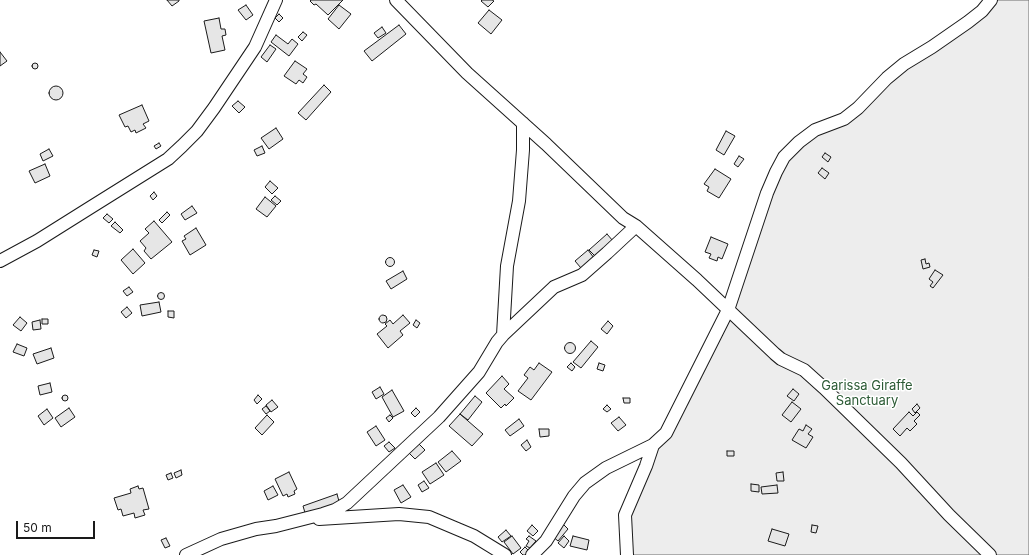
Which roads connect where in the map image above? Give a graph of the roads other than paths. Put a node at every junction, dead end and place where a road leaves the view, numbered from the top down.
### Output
1 (276, 0) edge
2 (396, 0) edge
3 (992, 0) edge
4 (523, 123) junction
5 (636, 226) junction
6 (0, 261) edge
7 (728, 310) junction
8 (503, 336) junction
9 (653, 445) junction
10 (300, 520) junction
11 (186, 555) edge
12 (505, 555) edge
13 (532, 555) edge
14 (627, 555) edge
15 (990, 555) edge

1 - 6 street
2 - 4 street
3 - 7 street
4 - 5 street
4 - 8 street
5 - 7 street
5 - 8 street
7 - 9 street
7 - 15 street
8 - 10 street
9 - 13 street
9 - 14 street
10 - 11 street
10 - 12 street

